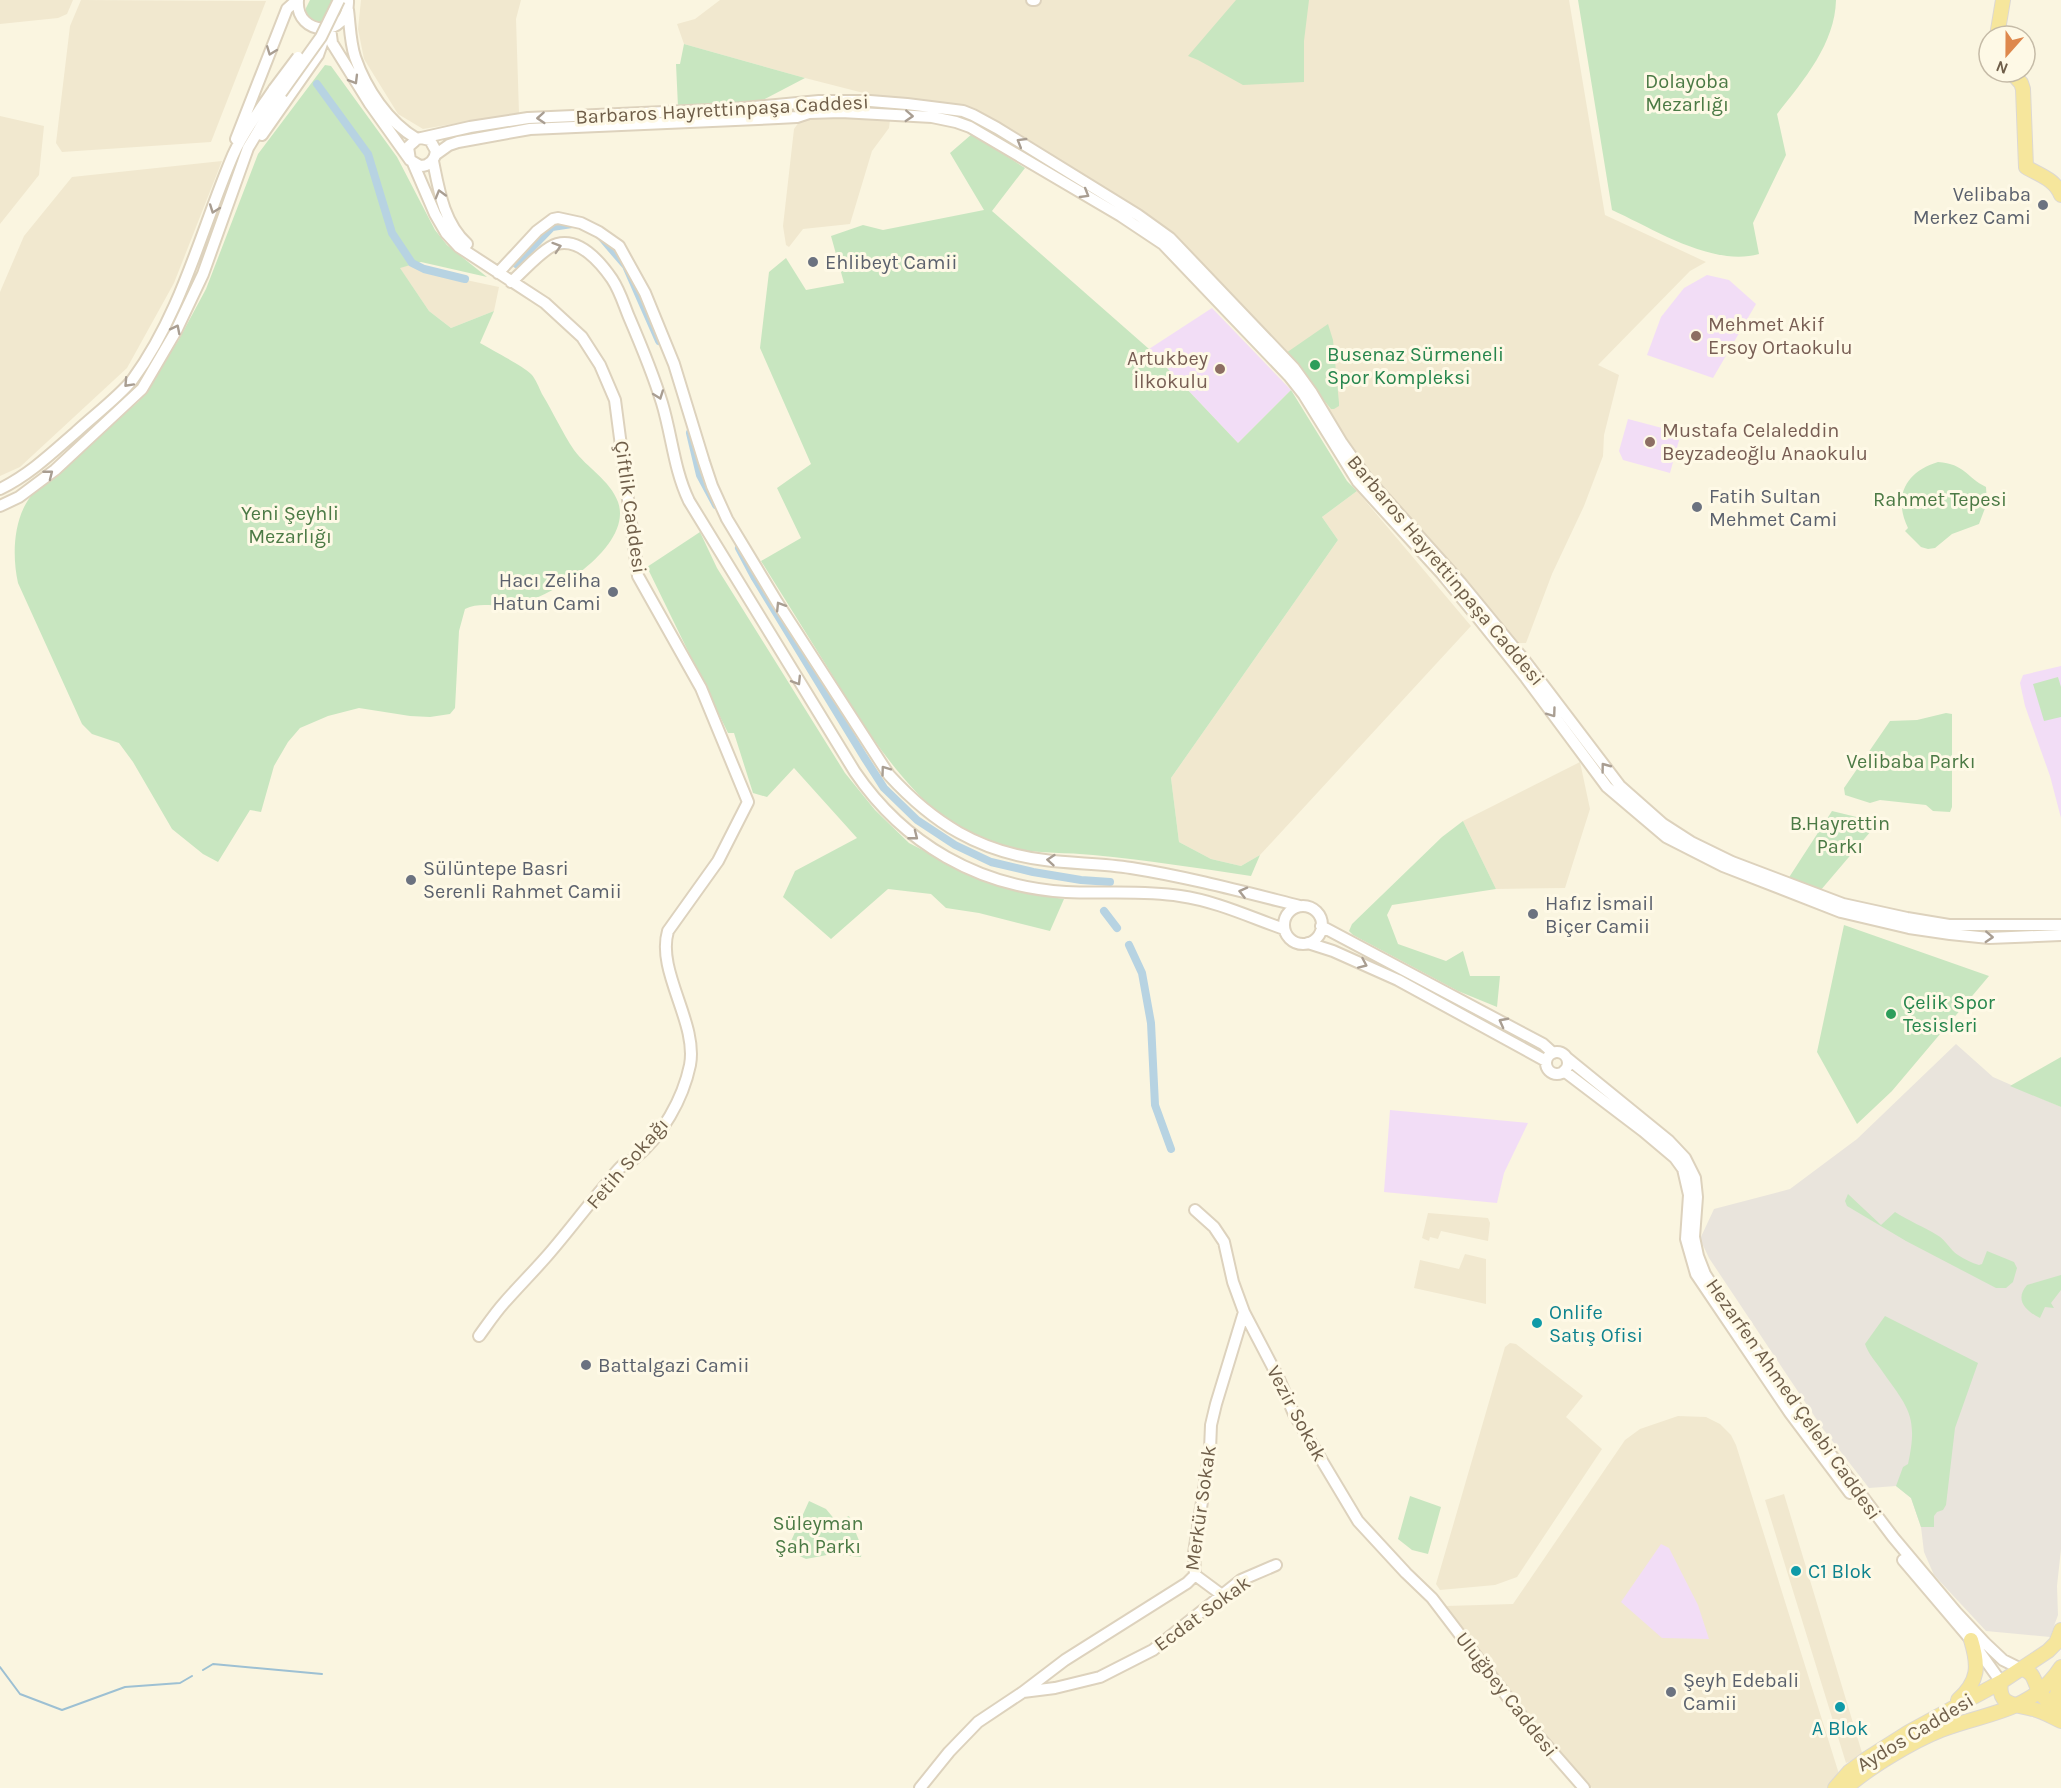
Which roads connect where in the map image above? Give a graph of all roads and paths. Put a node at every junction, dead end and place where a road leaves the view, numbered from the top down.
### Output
1 (298, 0) edge
2 (332, 0) edge
3 (2002, 0) edge
4 (347, 2) edge
5 (1999, 24) edge
6 (329, 28) junction
7 (2021, 84) edge
8 (277, 91) junction
9 (419, 138) junction
10 (234, 154) junction
11 (434, 158) junction
12 (245, 160) junction
13 (411, 161) junction
14 (2060, 190) edge
15 (498, 273) junction
16 (511, 282) junction
17 (0, 489) edge
18 (0, 506) edge
19 (748, 802) joint
20 (1708, 855) junction
21 (1300, 906) junction
22 (2061, 925) edge
23 (1321, 926) junction
24 (1284, 929) junction
25 (2061, 935) edge
26 (1308, 943) junction
27 (1549, 1057) junction
28 (1567, 1058) junction
29 (1564, 1071) junction
30 (1666, 1144) junction
31 (1688, 1188) junction
32 (1697, 1197) junction
33 (1195, 1210) dead end
34 (1690, 1229) junction
35 (1700, 1274) junction
36 (1244, 1312) junction
37 (479, 1336) dead end
38 (1276, 1565) dead end
39 (1195, 1575) junction
40 (1222, 1595) junction
41 (1432, 1598) joint
42 (2061, 1630) edge
43 (1971, 1640) junction
44 (2061, 1667) edge
45 (2021, 1669) junction
46 (2061, 1681) edge
47 (2001, 1682) junction
48 (1023, 1692) junction
49 (2039, 1692) junction
50 (2015, 1706) junction
51 (2061, 1710) edge
52 (1942, 1714) junction
53 (2061, 1721) edge
54 (920, 1788) edge
55 (1584, 1788) edge
56 (1835, 1788) edge
57 (1846, 1788) edge

1 - 6 street
1 -> 10 street
2 - 8 street, bridge
3 - 5 main road
4 - 6 street
4 - 8 street, bridge
4 - 9 street
6 - 12 street
6 -> 13 street, Çiftlik Caddesi
7 - 14 main road
8 - 10 street
8 - 12 street
9 - 11 street
9 - 13 street
20 -> 9 street, Barbaros Hayrettinpaşa Caddesi
10 -> 17 street
11 - 13 street
15 -> 11 street, Çiftlik Caddesi
11 -> 20 street, Barbaros Hayrettinpaşa Caddesi
18 -> 12 street
13 - 15 street, Çiftlik Caddesi
15 - 16 street, Çiftlik Caddesi
21 -> 15 street
16 - 19 street, Çiftlik Caddesi
16 -> 24 street
19 - 37 street, Fetih Sokağı
20 - 22 street, Barbaros Hayrettinpaşa Caddesi
20 -> 25 street, Barbaros Hayrettinpaşa Caddesi
21 - 23 street
21 - 24 street
23 - 26 street
27 -> 23 street
24 - 26 street
26 -> 27 street
27 - 28 street
27 - 29 street
28 - 29 street
28 - 30 street, Hezarfen Ahmed Çelebi Caddesi
29 - 30 street, Hezarfen Ahmed Çelebi Caddesi
30 - 31 street, Hezarfen Ahmed Çelebi Caddesi
30 - 32 street, Hezarfen Ahmed Çelebi Caddesi
31 - 32 street
31 - 34 street, Hezarfen Ahmed Çelebi Caddesi
32 - 34 street, Hezarfen Ahmed Çelebi Caddesi
33 - 36 street, Vezir Sokak
34 - 35 street, Hezarfen Ahmed Çelebi Caddesi
35 - 43 street, Hezarfen Ahmed Çelebi Caddesi
35 - 45 street, Hezarfen Ahmed Çelebi Caddesi
36 - 39 street, Merkür Sokak
36 - 41 street, Vezir Sokak
38 - 40 street, Ecdat Sokak
39 - 40 street
39 - 48 street, Merkür Sokak
40 - 48 street, Ecdat Sokak
41 - 55 street, Uluğbey Caddesi
42 - 45 main road
43 - 47 street, Hezarfen Ahmed Çelebi Caddesi
43 - 52 main road
44 - 49 main road
45 - 47 main road
45 - 49 main road
46 - 51 main road
47 - 50 main road
47 - 52 main road, Aydos Caddesi
48 - 54 street, Ecdat Sokak
49 - 50 main road
49 - 51 main road
50 - 53 main road
50 - 57 main road, Aydos Caddesi
52 - 56 main road, Aydos Caddesi

